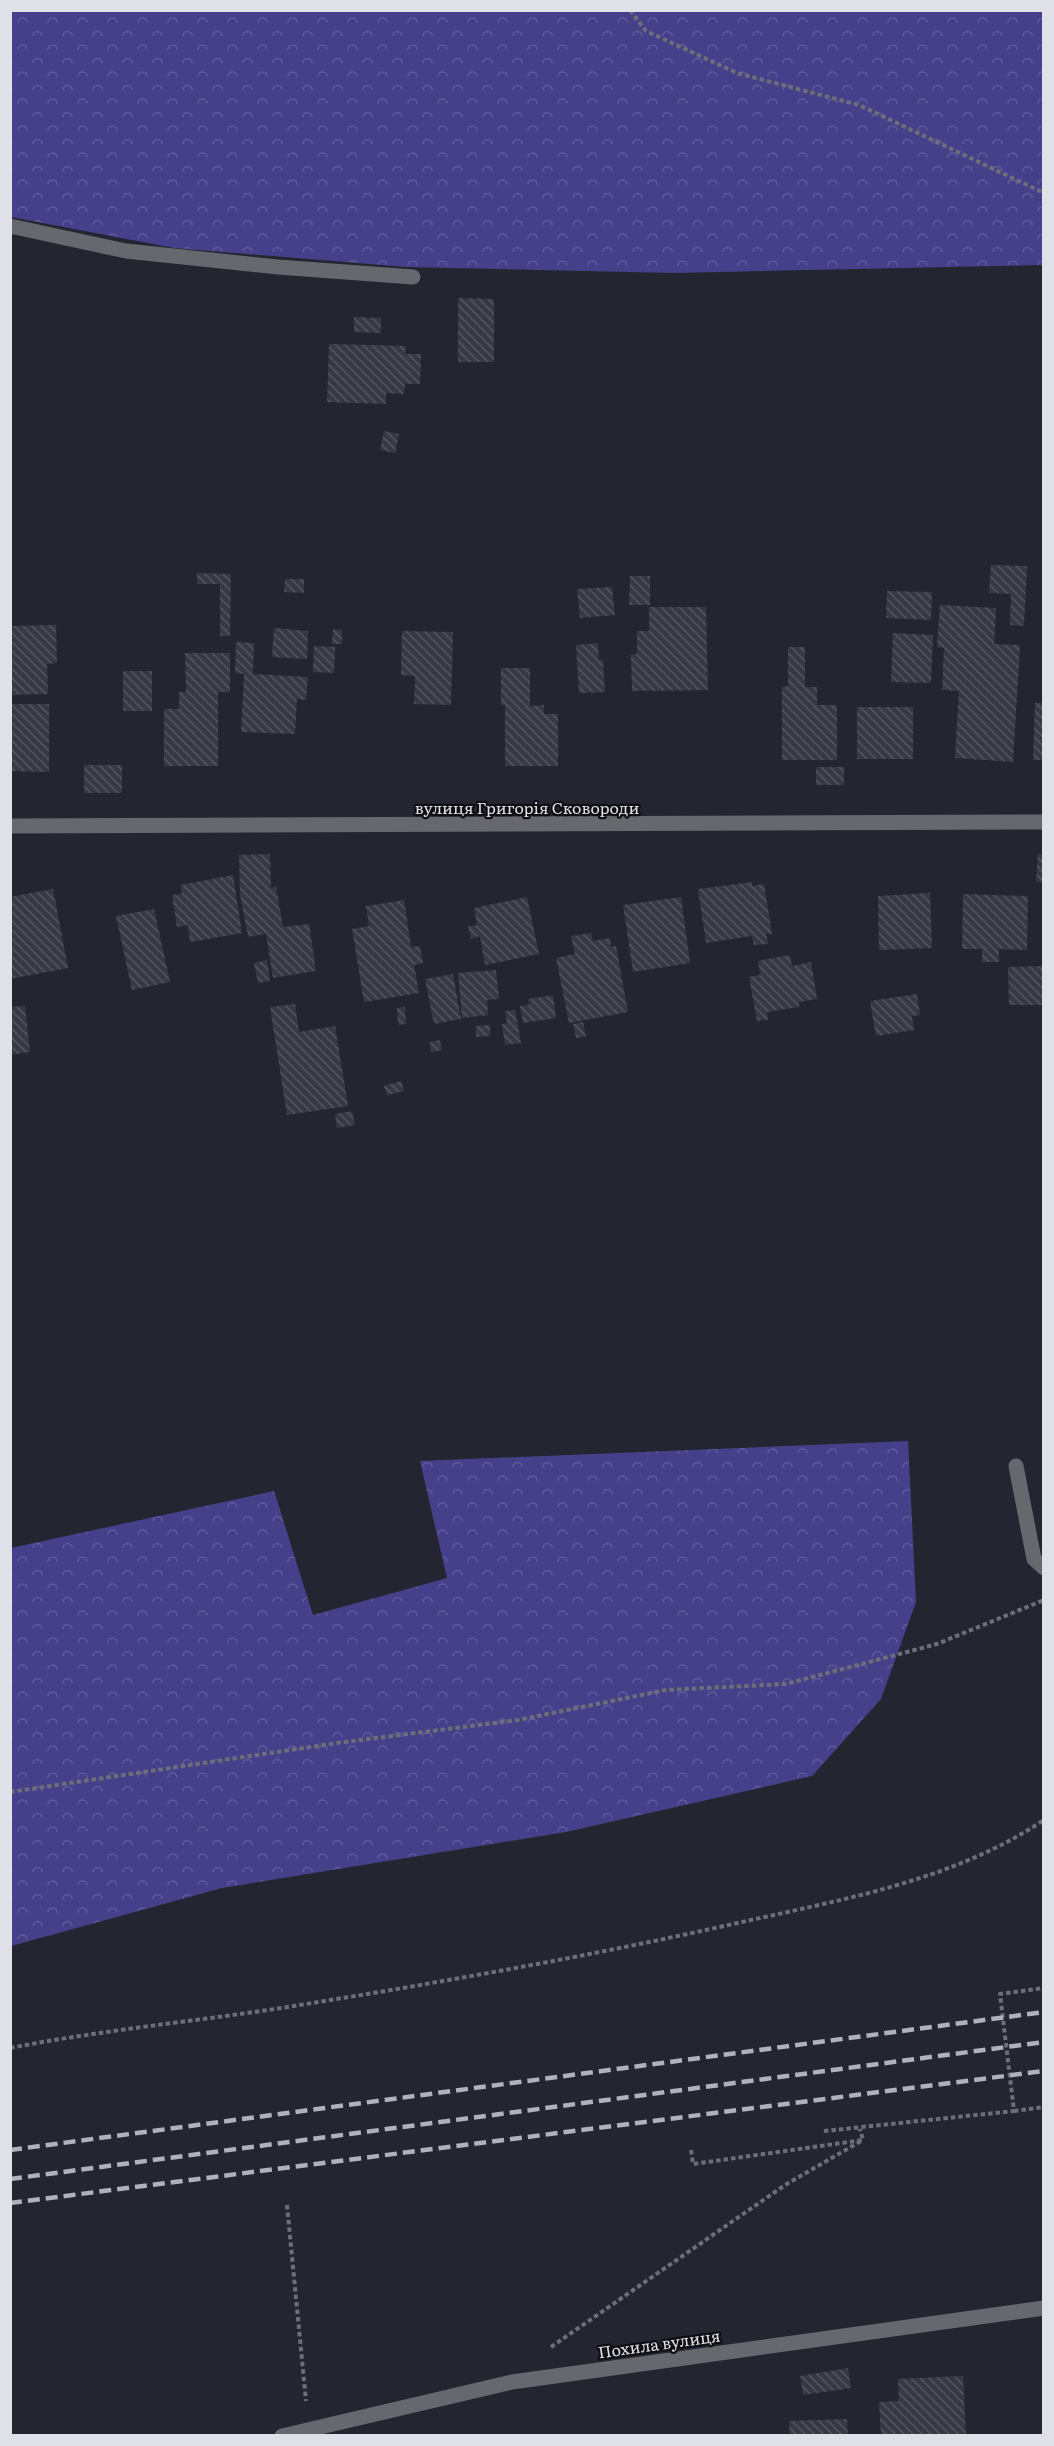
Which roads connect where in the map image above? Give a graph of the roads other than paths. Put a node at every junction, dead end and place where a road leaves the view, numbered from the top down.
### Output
1 (10, 226) edge
2 (413, 277) dead end
3 (1044, 822) edge
4 (10, 826) edge
5 (1016, 1466) dead end
6 (1044, 1568) edge
7 (1044, 2308) edge
8 (282, 2436) edge

1 - 2 street
3 - 4 street, вулиця Григорія Сковороди
5 - 6 street
7 - 8 street, Похила вулиця

